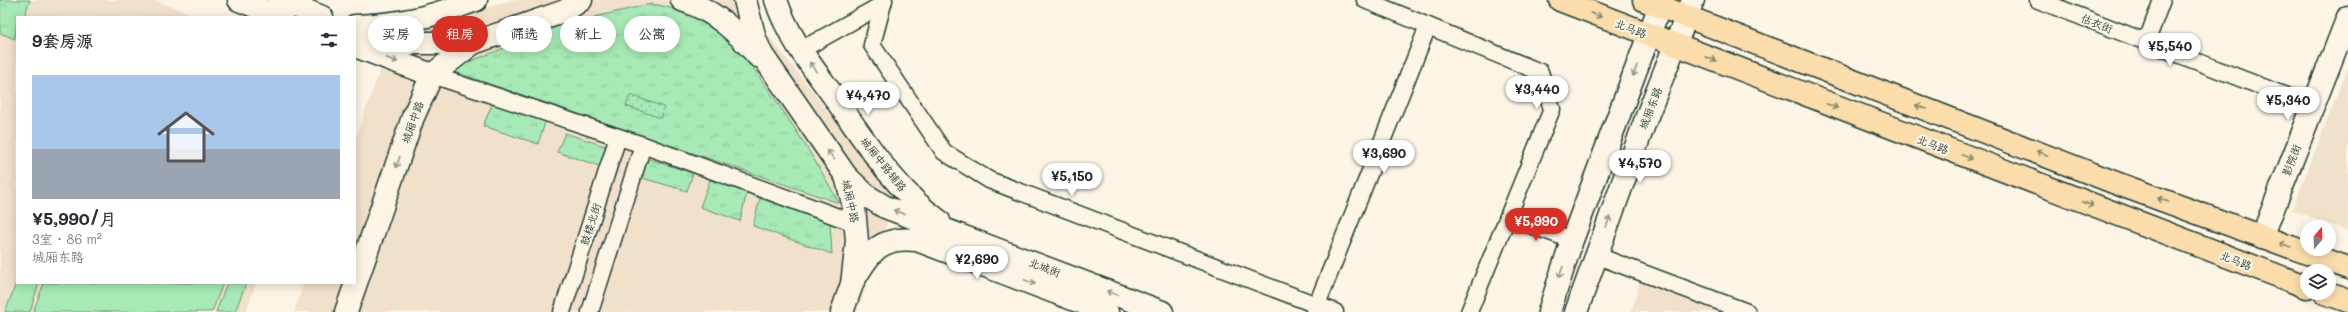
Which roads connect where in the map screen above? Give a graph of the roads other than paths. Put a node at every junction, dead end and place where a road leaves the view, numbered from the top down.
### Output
1 (239, 0) edge
2 (280, 0) edge
3 (476, 0) edge
4 (599, 0) edge
5 (682, 0) edge
6 (745, 0) edge
7 (776, 0) edge
8 (1365, 0) edge
9 (1560, 0) edge
10 (2038, 0) edge
11 (2162, 0) edge
12 (883, 2) edge
13 (1655, 2) edge
14 (573, 5) edge
15 (1689, 8) edge
16 (279, 16) edge
17 (320, 16) edge
18 (2348, 17) edge
19 (356, 26) edge
20 (1428, 26) junction
21 (356, 30) edge
22 (1648, 34) junction
23 (488, 38) edge
24 (432, 43) edge
25 (2146, 43) junction
26 (1674, 45) junction
27 (356, 46) edge
28 (801, 50) junction
29 (462, 52) edge
30 (432, 75) junction
31 (782, 84) junction
32 (2312, 106) junction
33 (618, 137) junction
34 (643, 146) junction
35 (846, 176) junction
36 (1508, 217) junction
37 (857, 224) junction
38 (957, 233) junction
39 (2262, 237) junction
40 (1572, 240) junction
41 (1596, 255) junction
42 (2348, 268) edge
43 (356, 283) edge
44 (356, 284) edge
45 (852, 284) junction
46 (2300, 284) edge
47 (2336, 297) edge
48 (2348, 301) edge
49 (1317, 309) edge
50 (1100, 311) edge
51 (346, 312) edge
52 (562, 312) edge
53 (590, 312) edge
54 (842, 312) edge
55 (1162, 312) edge
56 (1335, 312) edge
57 (1470, 312) edge
58 (1550, 312) edge
59 (1576, 312) edge
60 (1747, 312) edge

1 - 16 street
2 - 17 street
3 - 19 street
4 - 14 street, 城厢中路
5 - 31 street, 城厢中路
6 - 31 street, 城厢中路
7 - 28 street, 城厢中路辅路
8 - 20 street
9 -> 22 main road, 北马路
10 - 25 street, 估衣街
11 - 25 street
12 - 28 street
12 - 49 street
13 - 15 main road
13 - 22 street
14 - 23 street, 城厢中路
15 - 26 street, 城厢东路
39 -> 15 main road
18 - 32 street, 影院街
20 - 36 street
20 - 49 street
21 - 24 street
22 - 26 main road, 北马路
22 -> 40 street
25 - 32 street, 估衣街
41 -> 26 street, 城厢东路
26 -> 46 main road, 北马路
27 -> 30 street
38 -> 28 street, 城厢中路辅路
29 - 30 street, 城厢中路
30 - 33 street
30 -> 43 street, 城厢中路
35 -> 31 street, 城厢中路
32 - 39 street, 影院街
33 - 34 street
33 - 52 street, 鼓楼北街
34 - 37 street
34 - 53 street
35 - 37 street, 城厢中路
38 -> 35 street, 北城街
36 - 40 street
36 - 57 street
37 - 45 street, 城厢中路
55 -> 38 street, 北城街
42 -> 39 main road
40 -> 58 street
41 - 59 street, 城厢东路
41 - 60 street
44 -> 51 street, 城厢中路
45 -> 50 street, 北城街
45 - 54 street, 城厢中路
47 - 48 main road
49 - 56 street

